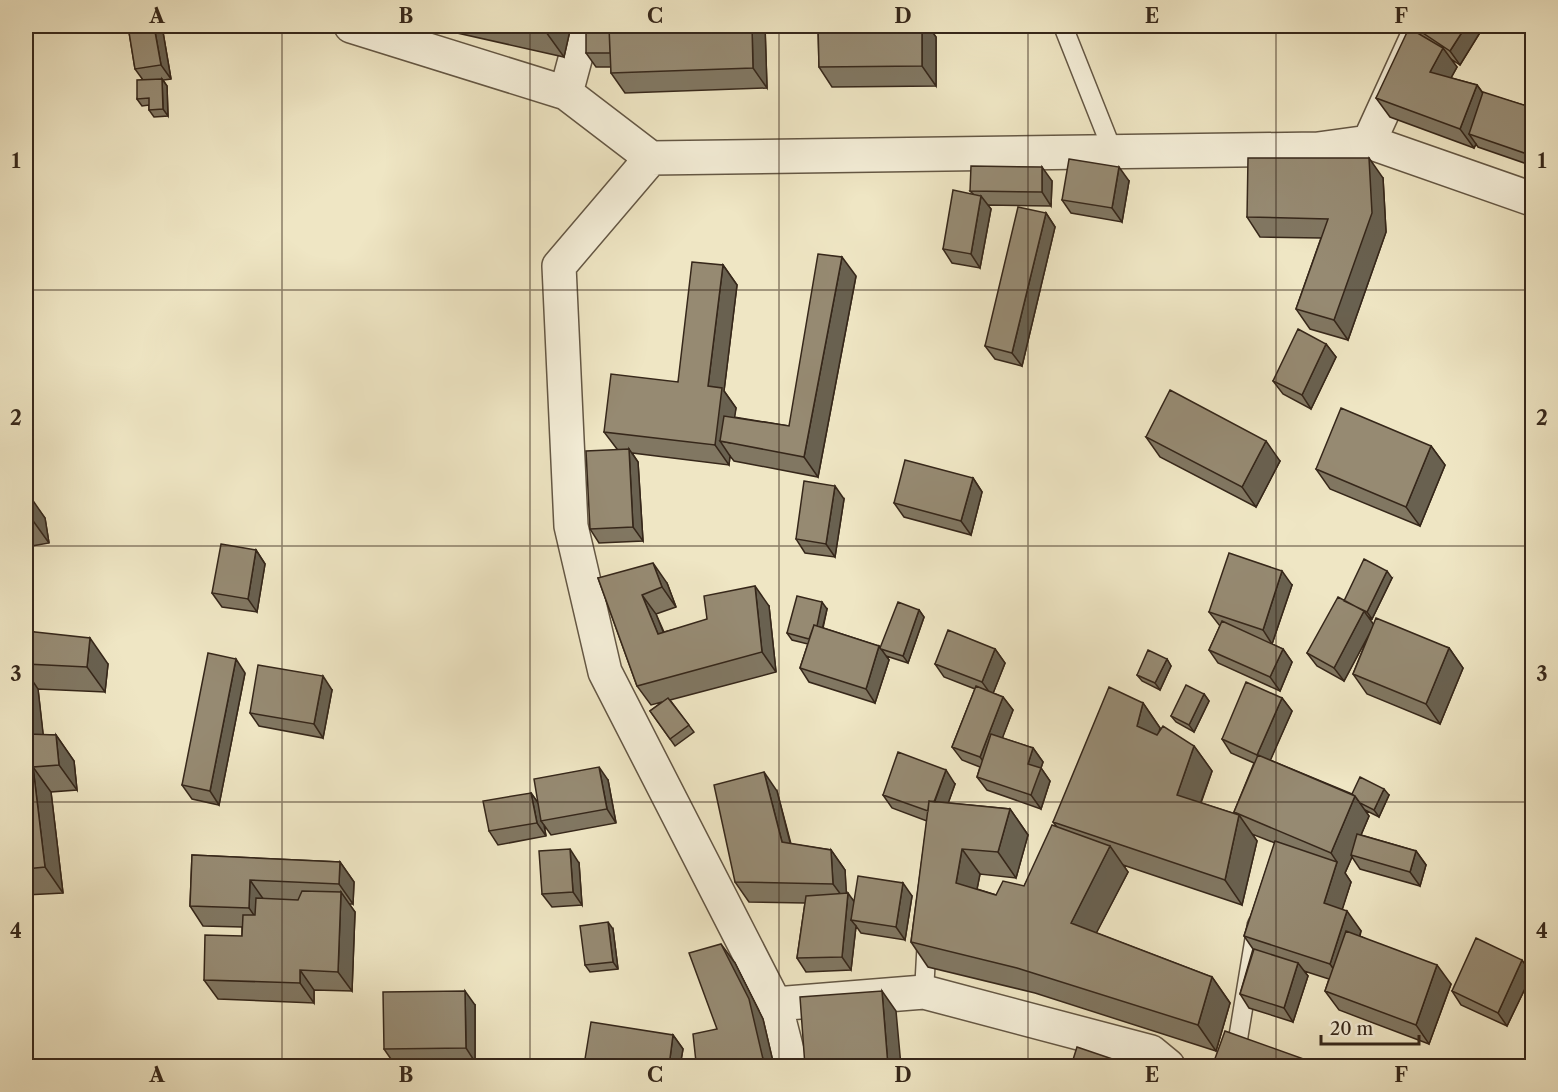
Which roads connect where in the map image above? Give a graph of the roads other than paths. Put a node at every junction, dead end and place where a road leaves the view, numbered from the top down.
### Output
1 (351, 26) edge
2 (584, 26) edge
3 (1063, 26) edge
4 (1422, 26) edge
5 (566, 93) junction
6 (1370, 142) junction
7 (1113, 152) junction
8 (651, 158) junction
9 (1533, 199) edge
10 (1259, 913) edge
11 (928, 924) edge
12 (924, 992) junction
13 (775, 1004) junction
14 (790, 1066) edge
15 (1168, 1066) edge
16 (1225, 1066) edge

1 - 5 street
2 - 5 street
3 - 7 lane
4 - 6 street
5 - 8 street
6 - 7 street
6 - 9 street
7 - 8 street
8 - 13 street
10 - 16 lane
11 - 12 lane
12 - 13 street
12 - 15 street
13 - 14 street

